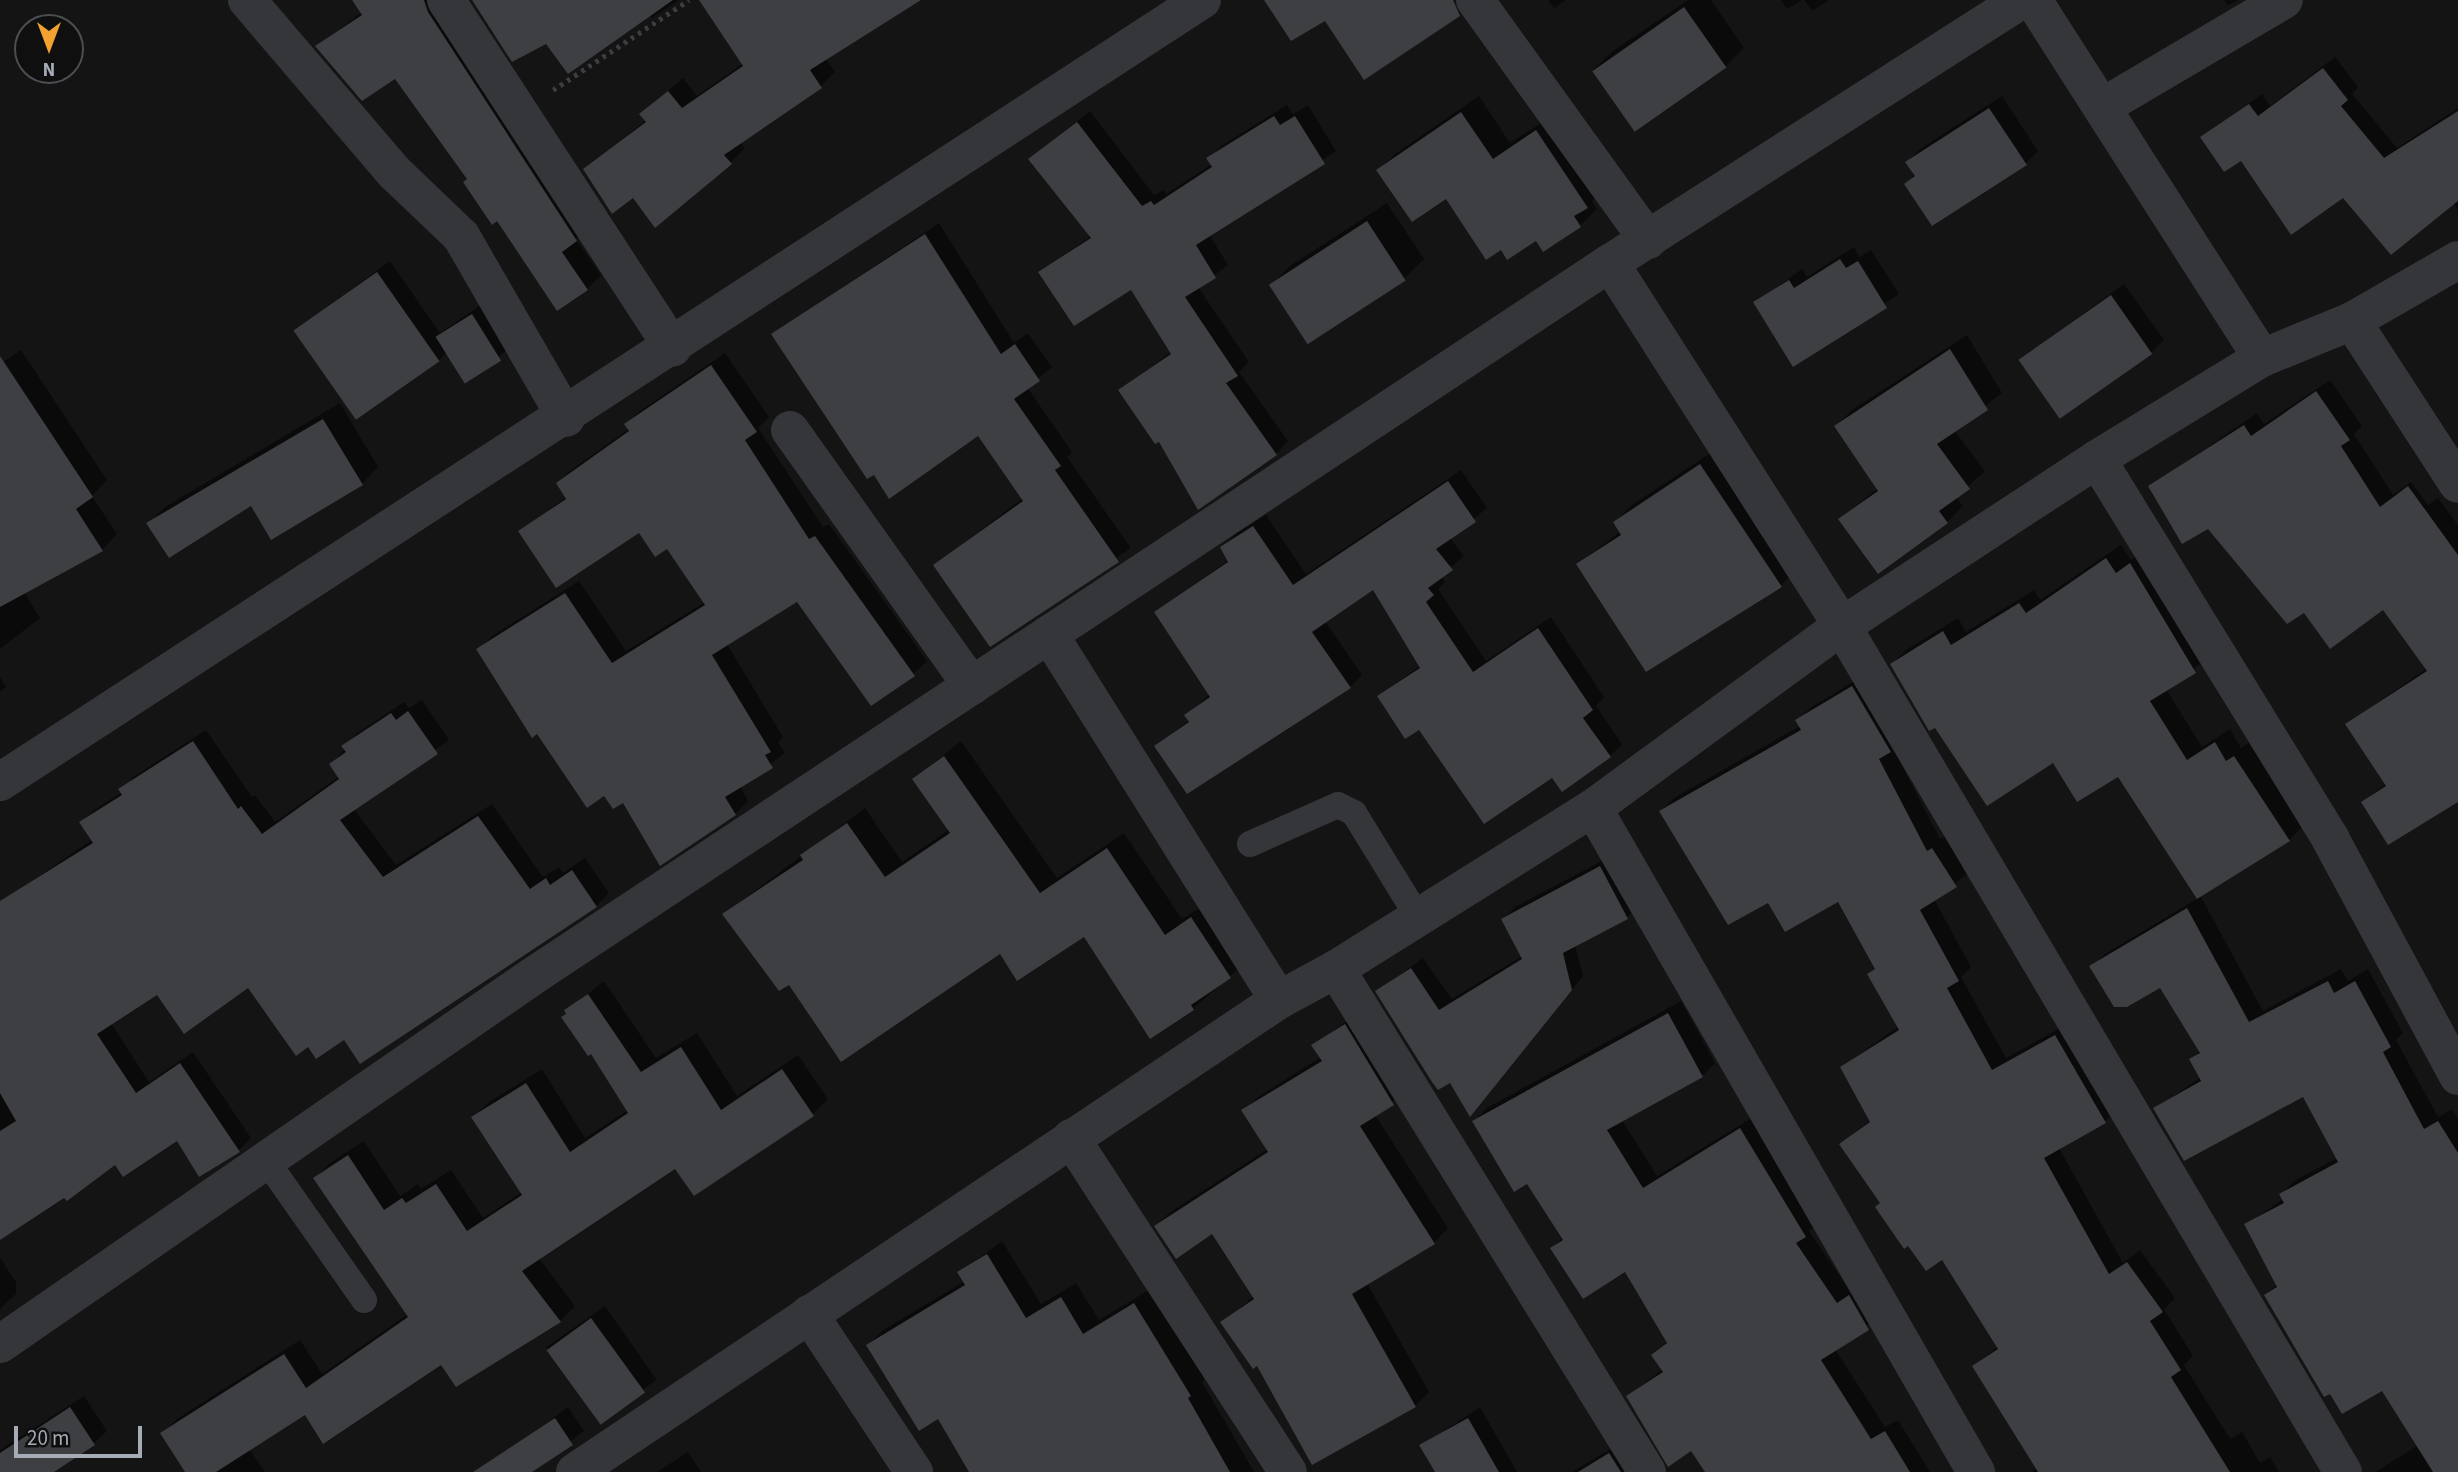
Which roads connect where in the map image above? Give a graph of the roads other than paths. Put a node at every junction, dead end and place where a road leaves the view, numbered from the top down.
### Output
1 (247, 0) edge
2 (446, 0) edge
3 (1202, 0) edge
4 (1475, 0) edge
5 (2022, 0) edge
6 (2033, 0) edge
7 (2284, 0) edge
8 (2102, 107) junction
9 (1648, 240) junction
10 (2458, 260) edge
11 (1611, 263) junction
12 (2352, 321) junction
13 (673, 348) junction
14 (2262, 358) junction
15 (565, 418) junction
16 (790, 430) dead end
17 (2096, 459) junction
18 (2458, 484) edge
19 (1842, 626) junction
20 (1049, 634) junction
21 (972, 686) junction
22 (0, 782) edge
23 (1593, 808) junction
24 (1250, 844) dead end
25 (1418, 917) junction
26 (1336, 969) junction
27 (1279, 1000) junction
28 (2458, 1076) edge
29 (1071, 1138) junction
30 (266, 1160) junction
31 (364, 1300) dead end
32 (809, 1314) junction
33 (0, 1344) edge
34 (575, 1472) edge
35 (914, 1472) edge
36 (1288, 1472) edge
37 (1647, 1472) edge
38 (1976, 1472) edge
39 (2343, 1472) edge

1 - 15 street
2 - 13 street
3 - 13 street
4 - 9 street
5 - 9 street
6 - 8 street
7 - 8 street
8 - 14 street
9 - 11 street
10 - 12 street
11 - 19 street
11 - 20 street
12 - 14 street
12 - 18 street
13 - 15 street
14 - 17 street
15 - 22 street
16 - 21 street
17 - 19 street
17 - 28 street
19 - 23 street
19 - 39 street
20 - 21 street
20 - 27 street
21 - 30 street
23 - 25 street
23 - 38 street
24 - 25 lane
25 - 26 street
26 - 27 street
26 - 37 street
27 - 29 street
29 - 32 street
29 - 36 street
30 - 31 lane
30 - 33 street
32 - 34 street
32 - 35 street

